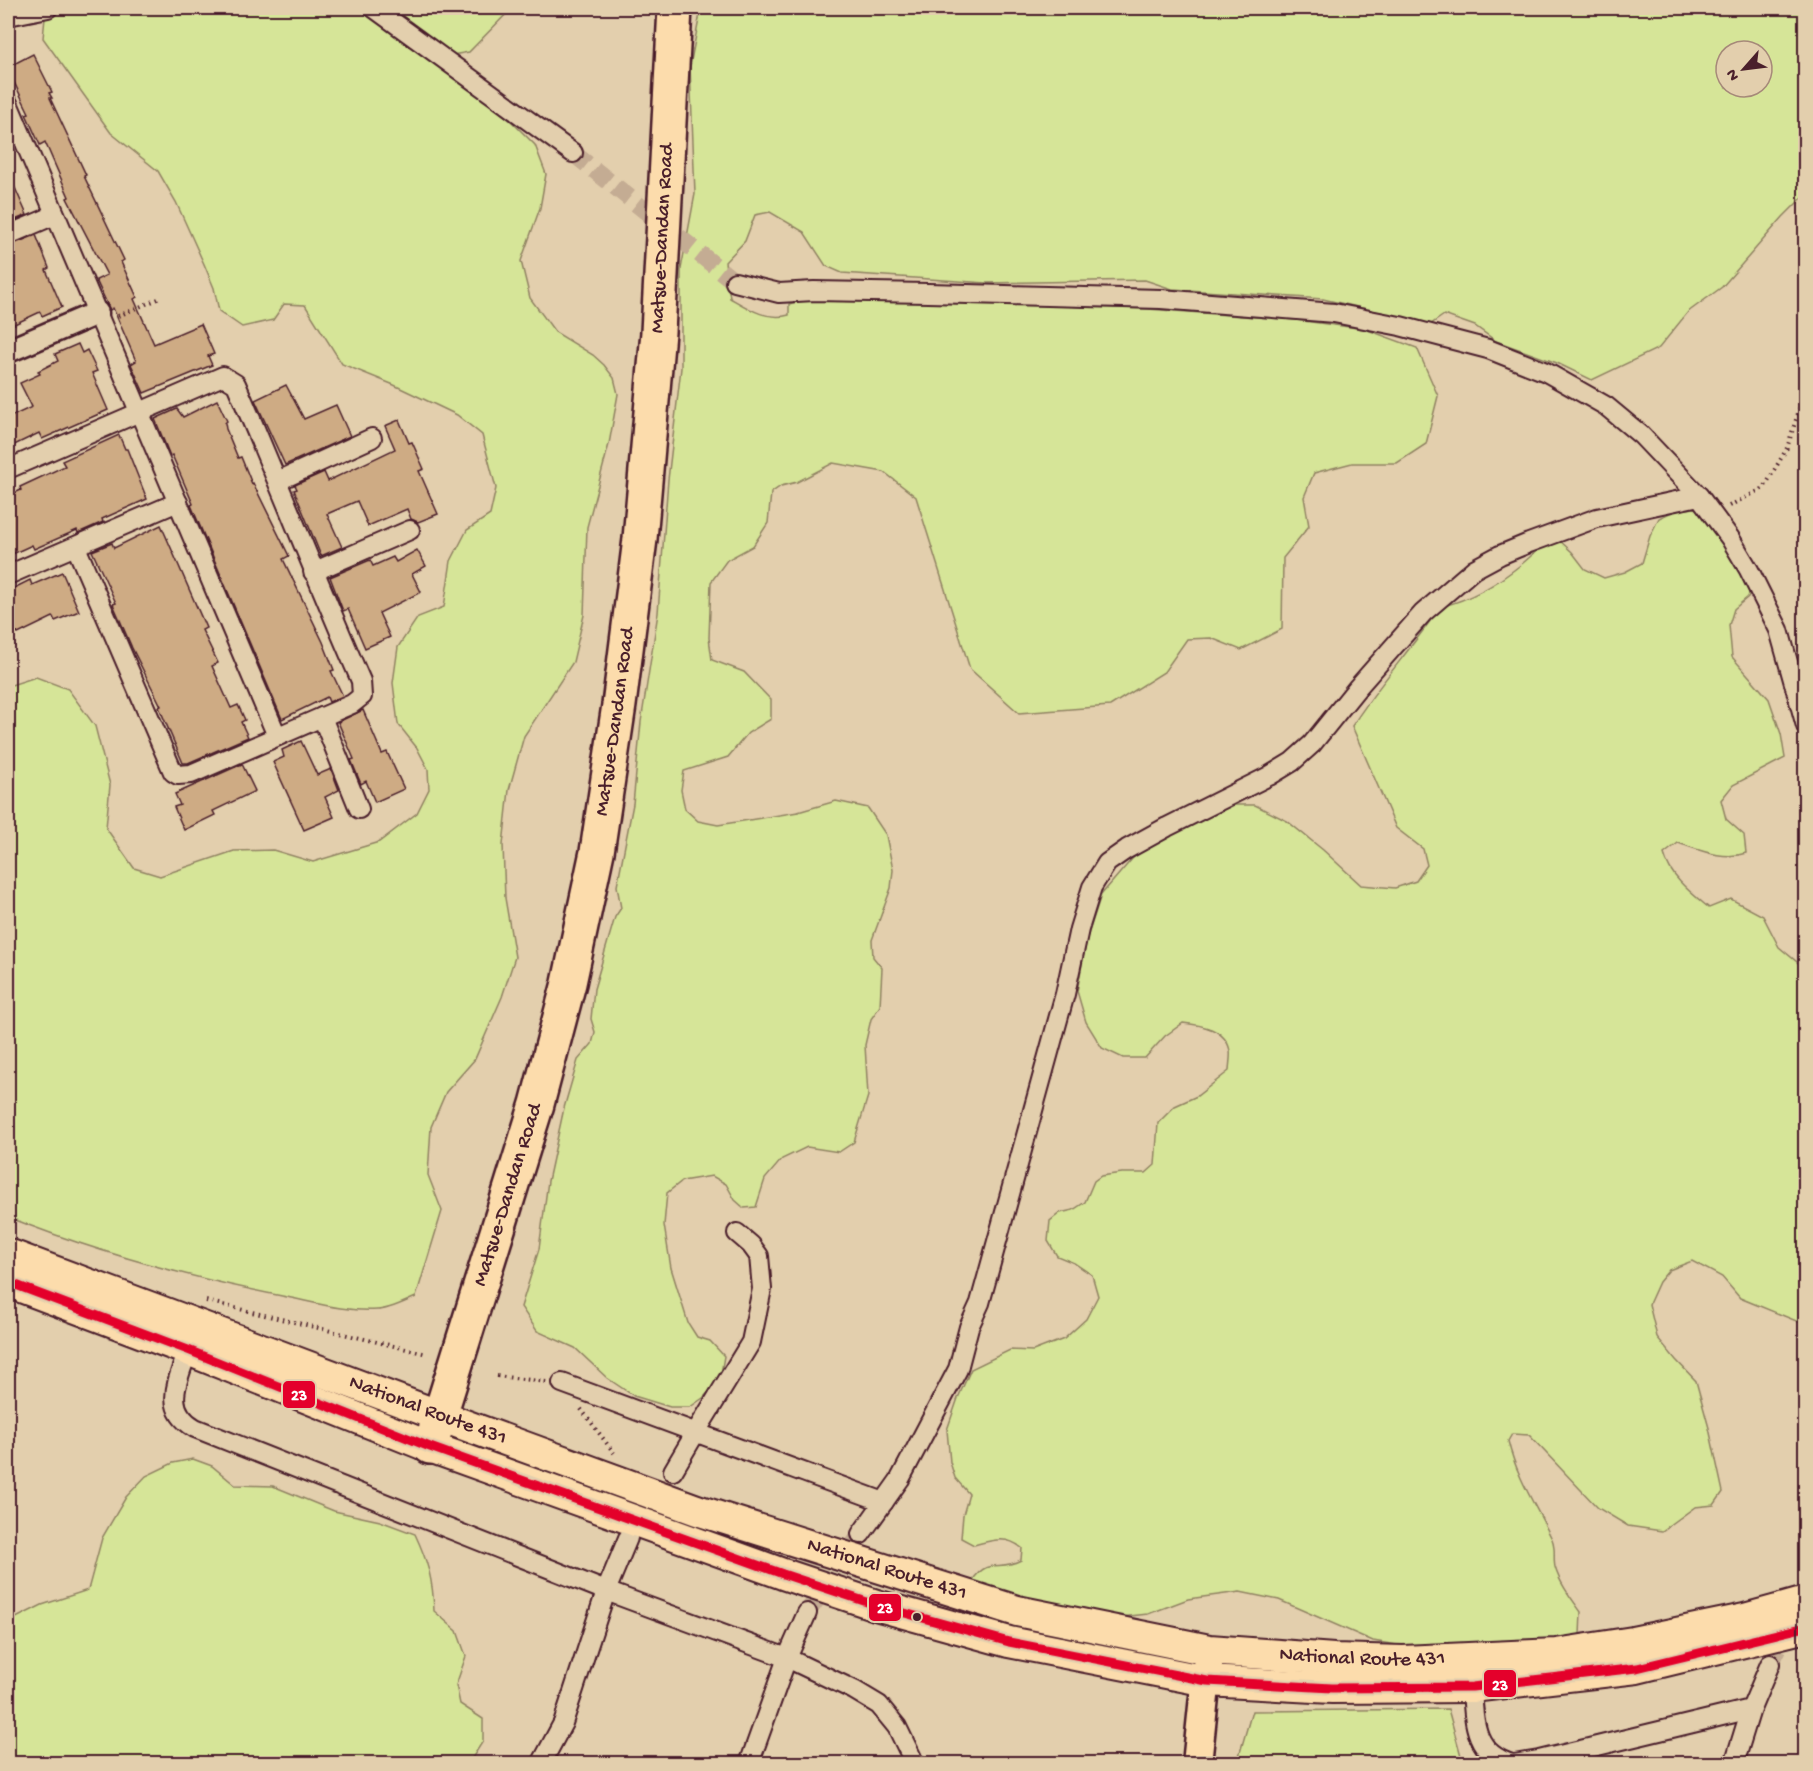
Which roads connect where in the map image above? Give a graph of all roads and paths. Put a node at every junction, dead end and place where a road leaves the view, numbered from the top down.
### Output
1 (48, 8) edge
2 (374, 8) edge
3 (675, 8) edge
4 (8, 16) edge
5 (8, 103) edge
6 (12, 124) edge
7 (573, 153) tunnel mouth
8 (56, 215) junction
9 (8, 235) edge
10 (735, 282) tunnel mouth
11 (158, 298) dead end
12 (99, 318) junction
13 (8, 351) edge
14 (1806, 388) edge
15 (139, 412) junction
16 (372, 438) dead end
17 (8, 469) edge
18 (278, 481) junction
19 (1699, 496) junction
20 (178, 502) junction
21 (410, 530) dead end
22 (76, 547) junction
23 (313, 572) junction
24 (8, 575) edge
25 (322, 717) junction
26 (1806, 726) edge
27 (277, 736) junction
28 (359, 809) dead end
29 (737, 1233) dead end
30 (8, 1254) edge
31 (8, 1282) edge
32 (195, 1299) dead end
33 (188, 1350) junction
34 (427, 1354) dead end
35 (562, 1383) dead end
36 (440, 1416) junction
37 (430, 1447) junction
38 (673, 1471) dead end
39 (884, 1502) junction
40 (861, 1534) tunnel mouth
41 (628, 1538) dead end
42 (606, 1591) junction
43 (1806, 1602) edge
44 (807, 1613) tunnel mouth
45 (1806, 1627) edge
46 (1209, 1650) junction
47 (787, 1658) junction
48 (1770, 1664) tunnel mouth
49 (1207, 1680) junction
50 (1472, 1686) junction
51 (1751, 1709) junction
52 (541, 1764) edge
53 (749, 1764) edge
54 (915, 1764) edge
55 (1197, 1764) edge
56 (1513, 1764) edge
57 (1734, 1764) edge

1 - 4 street
2 - 7 street
3 - 36 highway, Matsue-Dandan Road
5 - 6 street
6 - 8 street
8 - 9 street
8 - 12 street
10 - 19 street
11 - 12 path
12 - 13 street
12 - 15 street
14 - 19 path
15 - 17 street
15 - 18 street
15 - 20 street
16 - 18 street
18 - 23 street
19 - 26 street
19 - 39 street
20 - 22 street
20 - 27 street
21 - 23 street
22 - 24 street
22 - 27 street
23 - 25 street
25 - 27 street
25 - 28 street
29 - 38 street
30 - 36 highway, National Route 431
31 - 33 highway, National Route 431
32 - 34 path
33 - 37 highway, National Route 431
33 - 42 street
35 - 39 street
36 - 37 highway, Matsue-Dandan Road
36 - 46 highway, National Route 431
37 - 49 highway, National Route 431
39 - 40 street
41 - 42 street
42 - 47 street
42 - 52 street
43 - 46 highway, National Route 431
44 - 47 street
45 - 50 highway, National Route 431
46 - 49 main road
47 - 53 street
47 - 54 street
48 - 51 street
49 - 50 highway, National Route 431
49 - 55 main road
50 - 56 street
51 - 56 street
51 - 57 street

